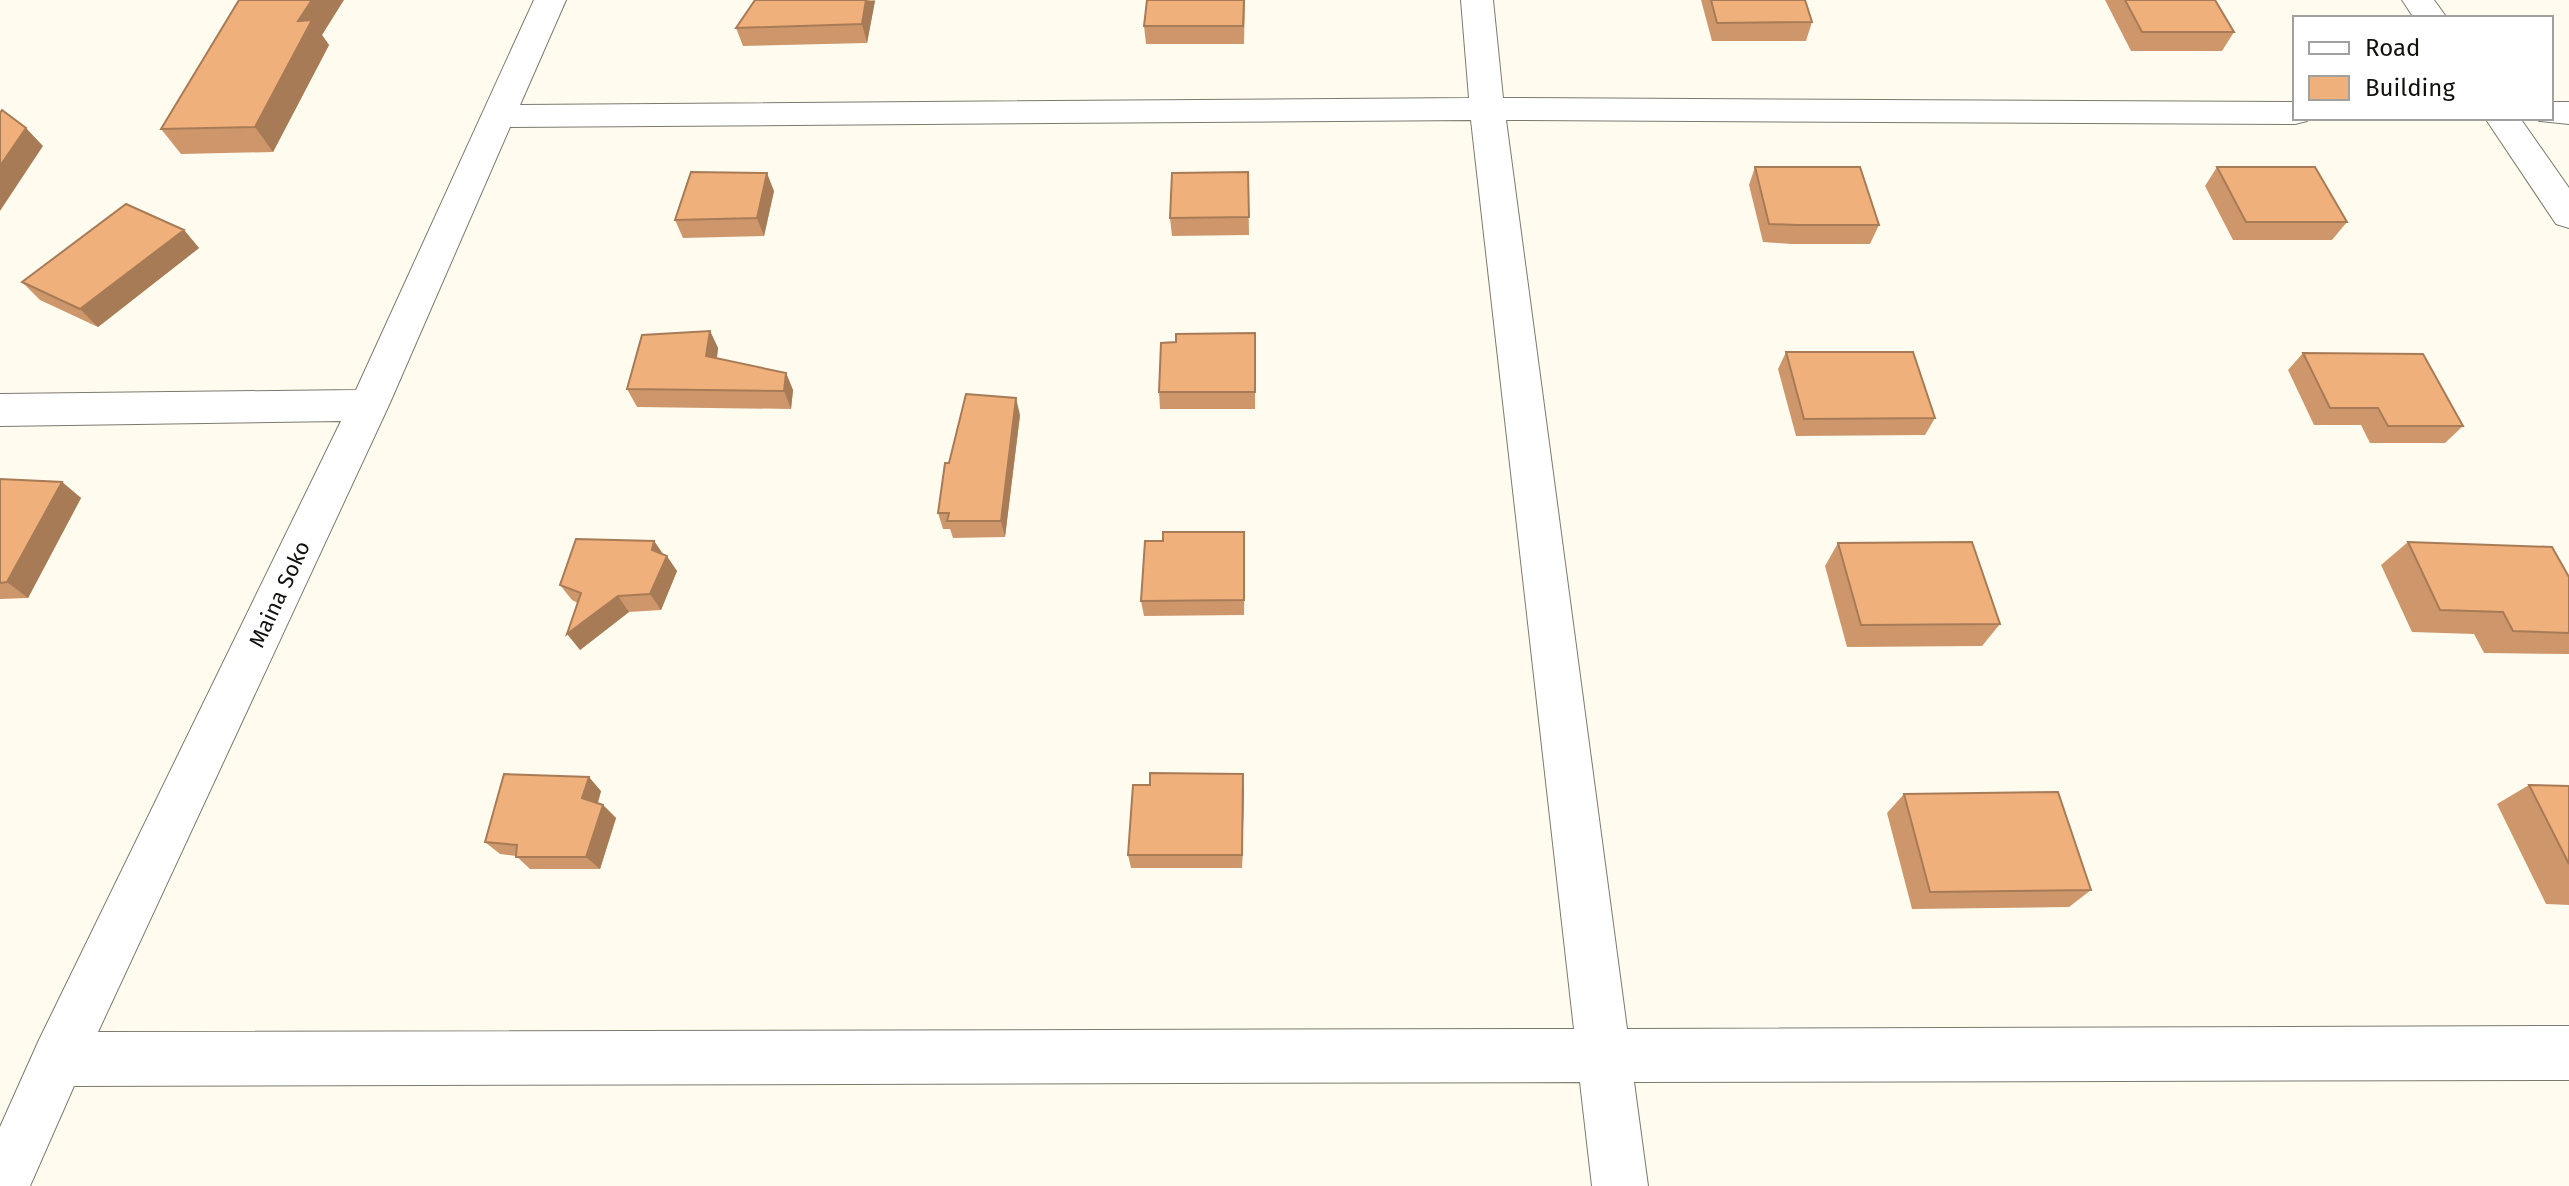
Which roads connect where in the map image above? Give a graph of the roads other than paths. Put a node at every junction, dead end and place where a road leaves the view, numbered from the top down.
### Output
1 (550, 0) edge
2 (1477, 0) edge
3 (1487, 109) junction
4 (2293, 113) edge
5 (498, 116) junction
6 (2503, 120) edge
7 (2569, 215) edge
8 (369, 405) junction
9 (0, 410) edge
10 (2569, 1053) edge
11 (1604, 1055) junction
12 (58, 1059) junction
13 (2, 1186) edge
14 (1620, 1186) edge

1 - 5 street, Maina Soko
2 - 3 street
3 - 4 street
3 - 5 street
3 - 11 street
5 - 8 street, Maina Soko
6 - 7 street
8 - 9 street
8 - 12 street, Maina Soko
10 - 11 street
11 - 12 street
11 - 14 street
12 - 13 street, Maina Soko

